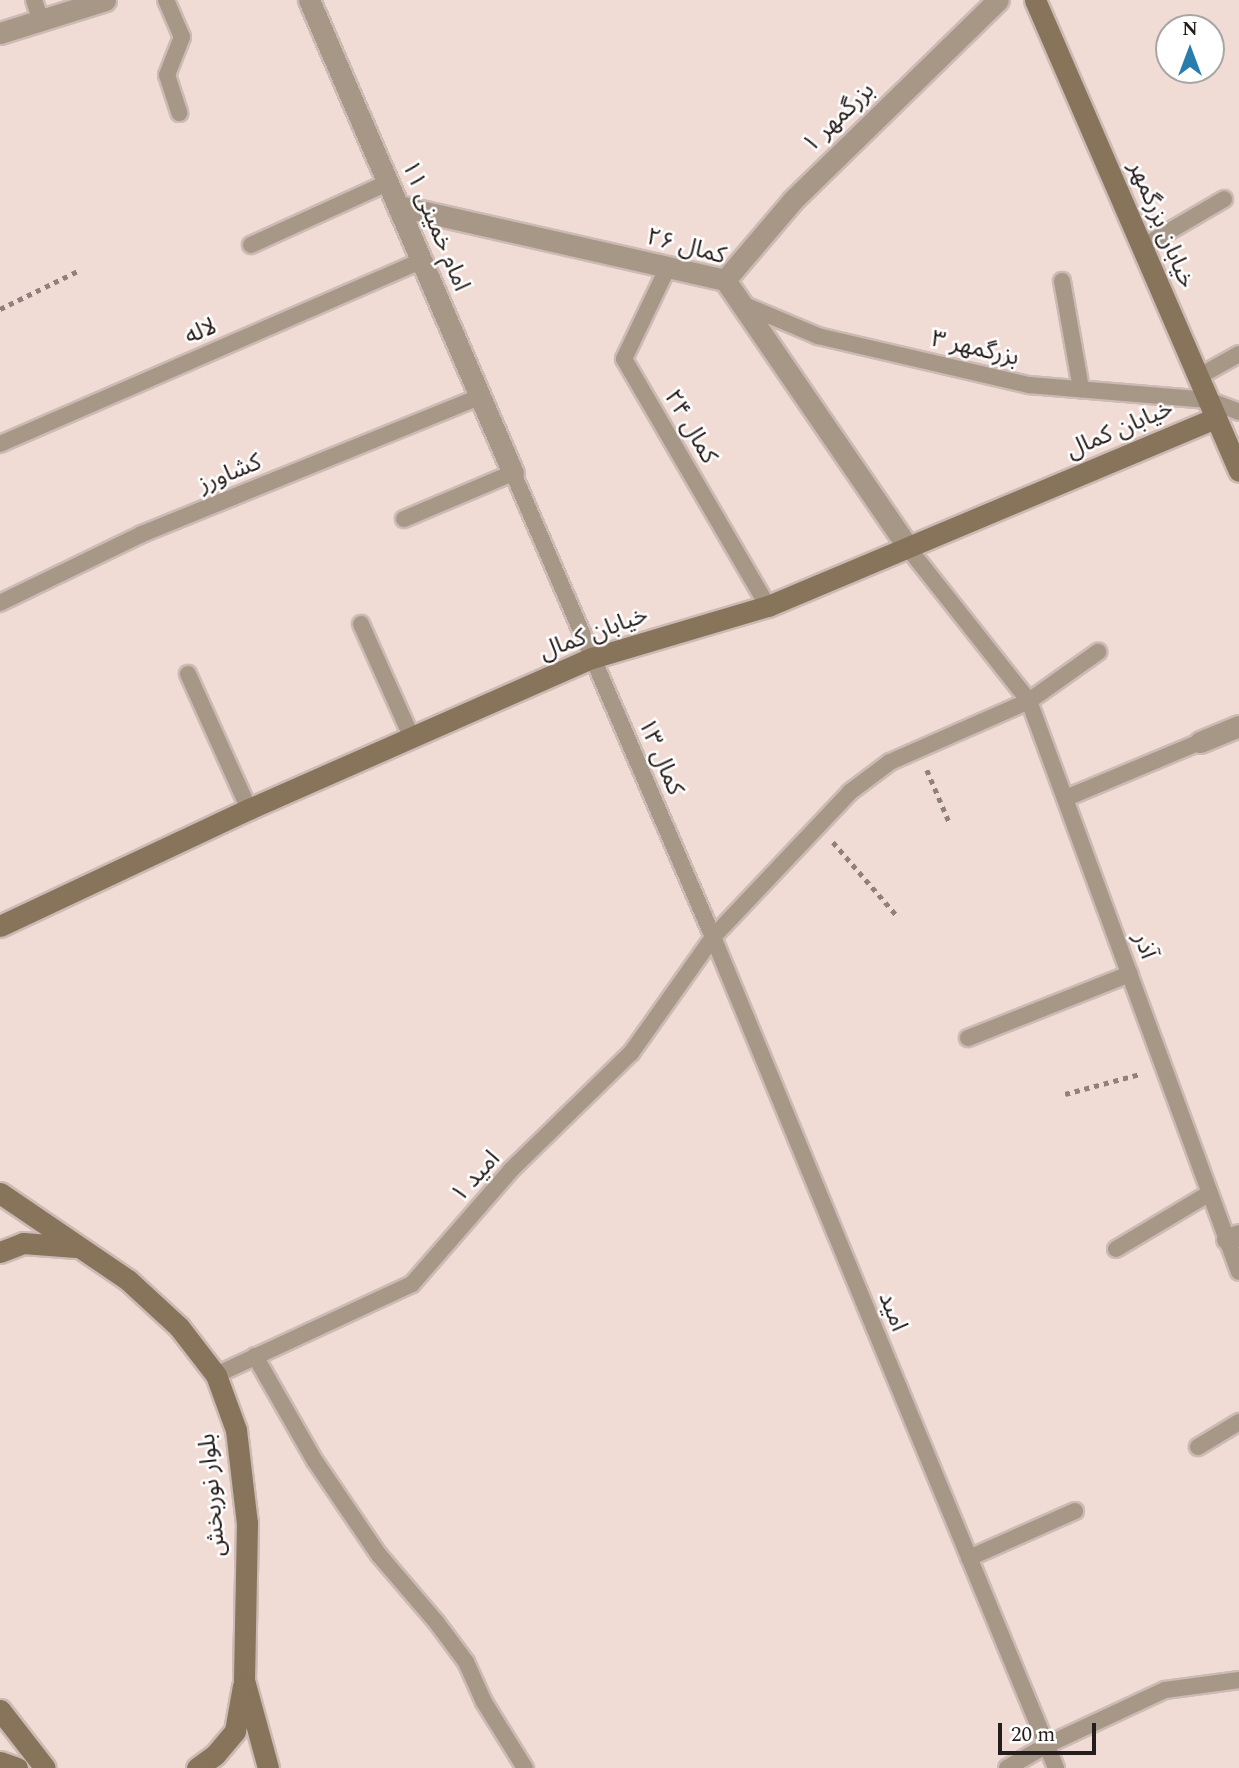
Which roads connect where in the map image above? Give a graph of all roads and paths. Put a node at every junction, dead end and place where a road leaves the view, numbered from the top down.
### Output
1 (104, 0) edge
2 (166, 0) edge
3 (309, 0) edge
4 (998, 0) edge
5 (1035, 0) edge
6 (37, 9) edge
7 (0, 33) edge
8 (179, 113) dead end
9 (389, 182) junction
10 (1224, 199) dead end
11 (399, 206) junction
12 (251, 245) dead end
13 (1142, 247) junction
14 (421, 261) junction
15 (668, 267) junction
16 (78, 271) dead end
17 (725, 280) junction
18 (1062, 281) dead end
19 (741, 304) junction
20 (0, 309) edge
21 (1239, 354) edge
22 (1198, 377) junction
23 (1081, 389) junction
24 (480, 397) junction
25 (1212, 409) junction
26 (1239, 411) edge
27 (0, 444) edge
28 (1239, 471) edge
29 (513, 472) junction
30 (404, 519) dead end
31 (909, 549) junction
32 (0, 603) edge
33 (768, 606) junction
34 (361, 624) dead end
35 (1098, 652) dead end
36 (592, 658) junction
37 (188, 674) dead end
38 (1029, 701) junction
39 (1239, 726) edge
40 (412, 738) junction
41 (1200, 742) joint
42 (918, 750) junction
43 (1066, 798) junction
44 (249, 809) junction
45 (950, 824) dead end
46 (818, 825) junction
47 (686, 874) joint
48 (897, 916) dead end
49 (0, 926) edge
50 (713, 937) junction
51 (1130, 974) junction
52 (968, 1038) dead end
53 (1165, 1068) junction
54 (1065, 1094) dead end
55 (1210, 1193) junction
56 (0, 1194) edge
57 (1233, 1237) edge
58 (78, 1248) junction
59 (1116, 1249) dead end
60 (0, 1251) edge
61 (1239, 1272) edge
62 (255, 1356) junction
63 (216, 1375) junction
64 (1239, 1422) edge
65 (1198, 1447) dead end
66 (1075, 1510) dead end
67 (969, 1558) junction
68 (244, 1680) junction
69 (1239, 1680) edge
70 (0, 1710) edge
71 (1047, 1745) junction
72 (0, 1762) edge
73 (17, 1768) edge
74 (45, 1768) edge
75 (197, 1768) edge
76 (268, 1768) edge
77 (525, 1768) edge
78 (1007, 1768) edge
79 (1056, 1768) edge

1 - 6 street
2 - 8 lane
3 - 9 street, امام خمینی ۱۱
4 - 17 street, بزرگمهر ۱
5 - 13 street, خیابان بزرگمهر
6 - 7 street
9 - 11 street, امام خمینی ۱۱
9 - 12 lane
10 - 13 lane
11 - 14 street, امام خمینی ۱۱
11 - 15 street, کمال ۲۶
13 - 22 street, خیابان بزرگمهر
14 - 24 street, امام خمینی ۱۱
14 - 27 lane, لاله
15 - 17 street, کمال ۲۶
15 - 33 lane, کمال ۲۴
16 - 20 path
17 - 19 street, کمال ۲۶
18 - 23 lane
19 - 23 lane, بزرگمهر ۳
19 - 31 street, کمال ۲۶
21 - 22 lane
22 - 25 street, خیابان بزرگمهر
23 - 25 lane, بزرگمهر ۳
24 - 29 street, امام خمینی ۱۱
24 - 32 lane, کشاورز
25 - 26 lane, بزرگمهر ۳
25 - 28 street, خیابان بزرگمهر
25 - 31 street, خیابان کمال
29 - 30 lane
29 - 36 lane, کمال ۱۳
31 - 33 street, خیابان کمال
31 - 38 lane, آذر
33 - 36 street, خیابان کمال
34 - 40 lane
35 - 38 lane, امید ۱
36 - 40 street, خیابان کمال
36 - 47 lane, کمال ۱۳
37 - 44 lane
38 - 42 lane, امید ۱
38 - 43 lane, آذر
39 - 41 street
40 - 44 street, خیابان کمال
41 - 43 lane
42 - 45 path
42 - 46 lane, امید ۱
43 - 51 lane, آذر
44 - 49 street, خیابان کمال
46 - 48 path
46 - 50 lane, امید ۱
47 - 50 lane, امید
50 - 62 lane, امید ۱
50 - 67 lane, امید
51 - 52 lane
51 - 53 lane, آذر
53 - 54 path
53 - 55 lane, آذر
55 - 57 lane, آذر
55 - 59 lane
56 - 58 street, بلوار نوربخش
57 - 61 lane, آذر
58 - 60 street
58 - 63 street, بلوار نوربخش
62 - 63 lane, امید ۱
62 - 77 lane
63 - 68 street, بلوار نوربخش
64 - 65 lane
66 - 67 lane
67 - 71 lane, امید
68 - 75 street
68 - 76 street, بلوار نوربخش
69 - 71 lane
70 - 74 street
71 - 78 lane
71 - 79 lane, امید
72 - 73 street

